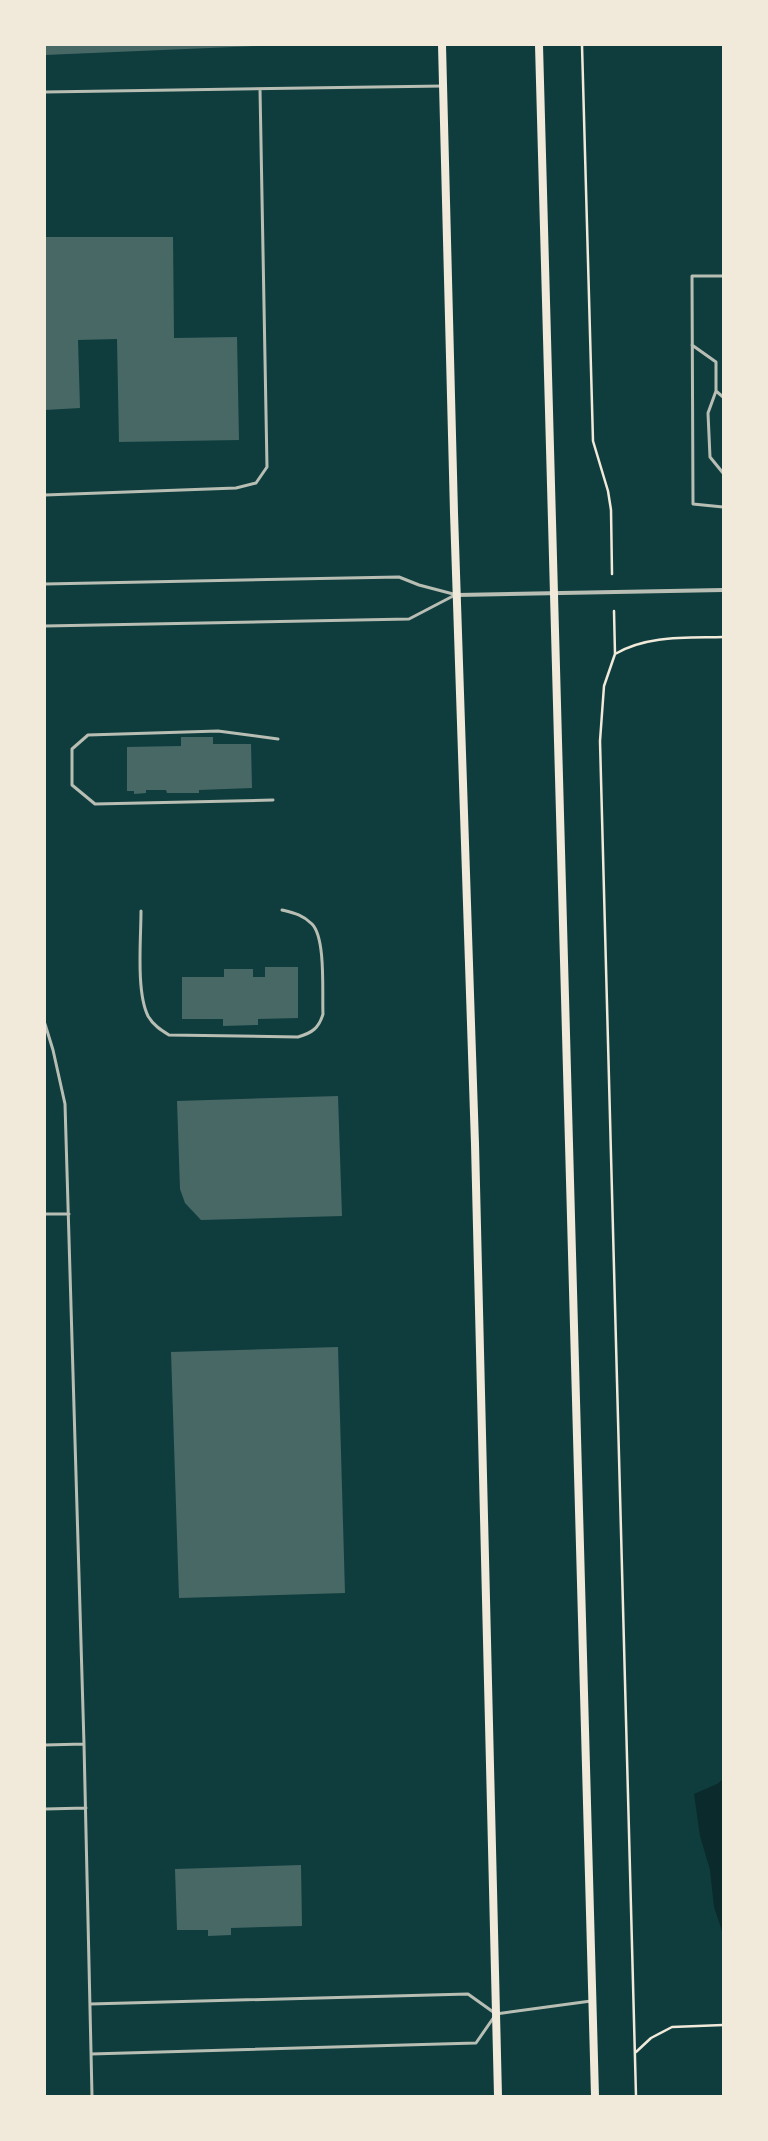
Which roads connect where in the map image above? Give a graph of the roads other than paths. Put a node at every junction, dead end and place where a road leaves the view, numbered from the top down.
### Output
1 (442, 45) edge
2 (539, 45) edge
3 (443, 86) junction
4 (260, 89) junction
5 (45, 92) edge
6 (723, 276) edge
7 (692, 345) junction
8 (716, 391) junction
9 (723, 397) edge
10 (723, 474) edge
11 (45, 495) edge
12 (723, 507) edge
13 (45, 584) edge
14 (723, 590) edge
15 (555, 593) junction
16 (456, 595) junction
17 (45, 626) edge
18 (278, 739) dead end
19 (274, 800) dead end
20 (282, 910) dead end
21 (141, 911) dead end
22 (45, 1024) edge
23 (45, 1214) edge
24 (69, 1214) junction
25 (84, 1744) junction
26 (45, 1745) edge
27 (45, 1808) edge
28 (86, 1808) junction
29 (592, 2001) junction
30 (90, 2004) junction
31 (496, 2014) junction
32 (91, 2054) junction
33 (92, 2096) edge
34 (498, 2096) edge
35 (595, 2096) edge

1 - 3 main road
2 - 15 main road
3 - 4 lane
3 - 16 main road
4 - 5 lane
4 - 11 lane
6 - 7 lane
7 - 8 lane
7 - 12 lane
8 - 9 lane
8 - 10 lane
13 - 16 lane
14 - 15 street
15 - 16 street
15 - 29 main road
16 - 17 lane
16 - 31 main road
18 - 19 lane
20 - 21 lane
22 - 24 lane
23 - 24 lane
24 - 25 lane
25 - 26 lane
25 - 28 lane
27 - 28 lane
28 - 30 lane
29 - 31 lane
29 - 35 main road
30 - 31 lane
30 - 32 lane
31 - 32 lane
31 - 34 main road
32 - 33 lane

